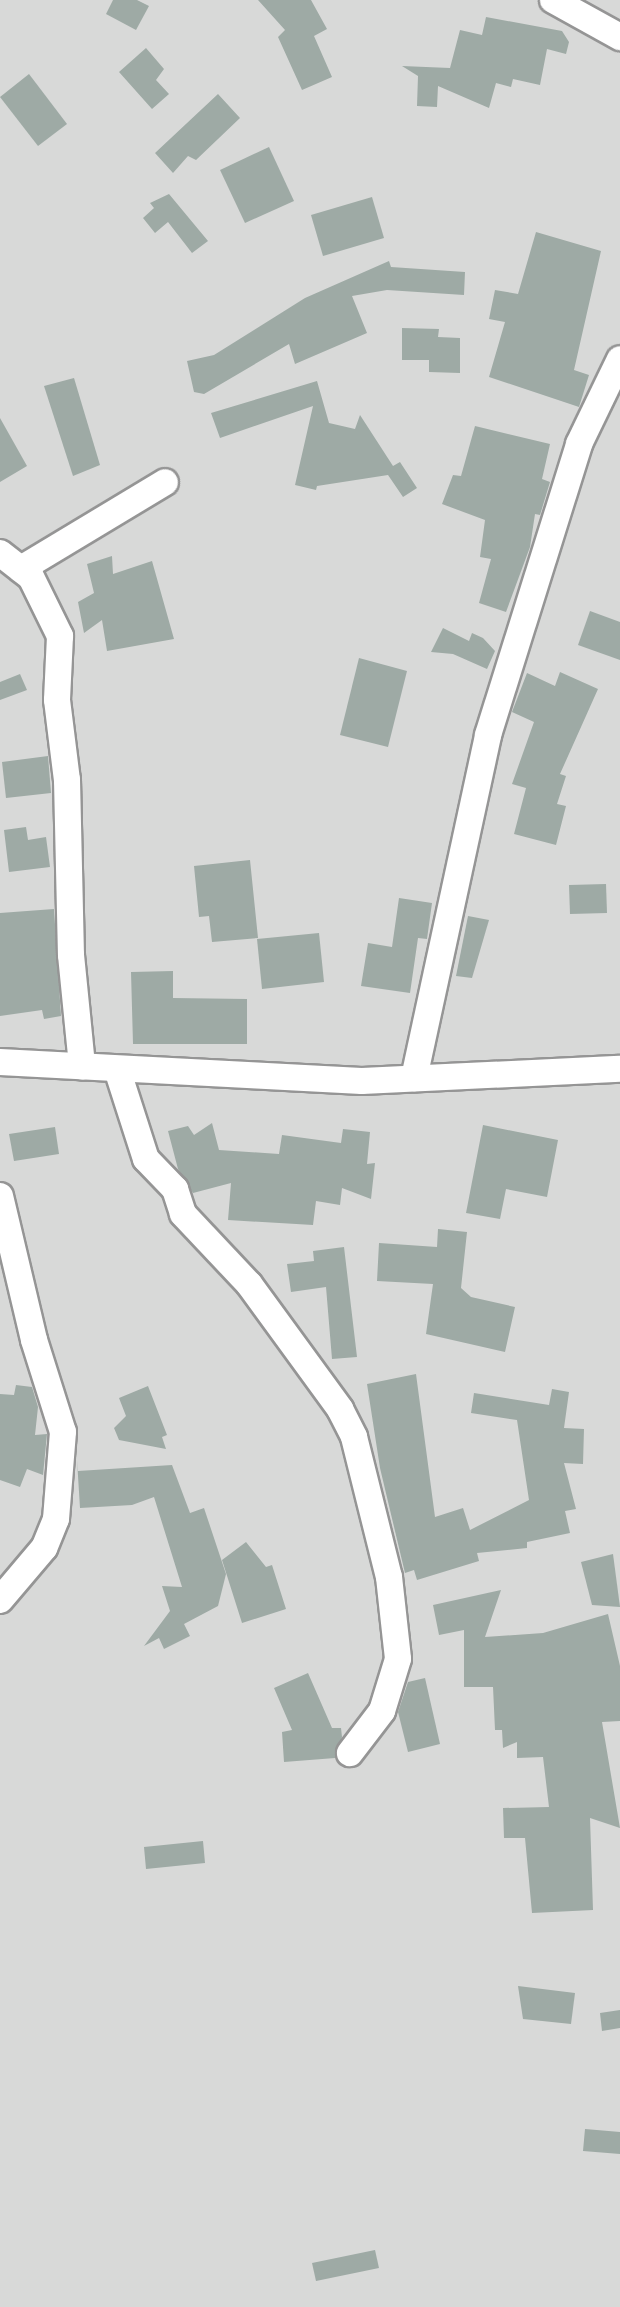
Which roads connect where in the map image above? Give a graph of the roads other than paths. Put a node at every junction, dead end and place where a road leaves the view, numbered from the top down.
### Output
1 (553, 0) edge
2 (620, 37) edge
3 (620, 359) edge
4 (165, 482) dead end
5 (10, 561) edge
6 (0, 1062) edge
7 (82, 1066) junction
8 (620, 1069) edge
9 (118, 1072) junction
10 (414, 1078) junction
11 (0, 1196) edge
12 (0, 1600) edge
13 (350, 1753) dead end

1 - 2 street
3 - 10 street
4 - 5 street
5 - 7 street
6 - 7 street
7 - 9 street
8 - 10 street
9 - 10 street
9 - 13 street
11 - 12 street

